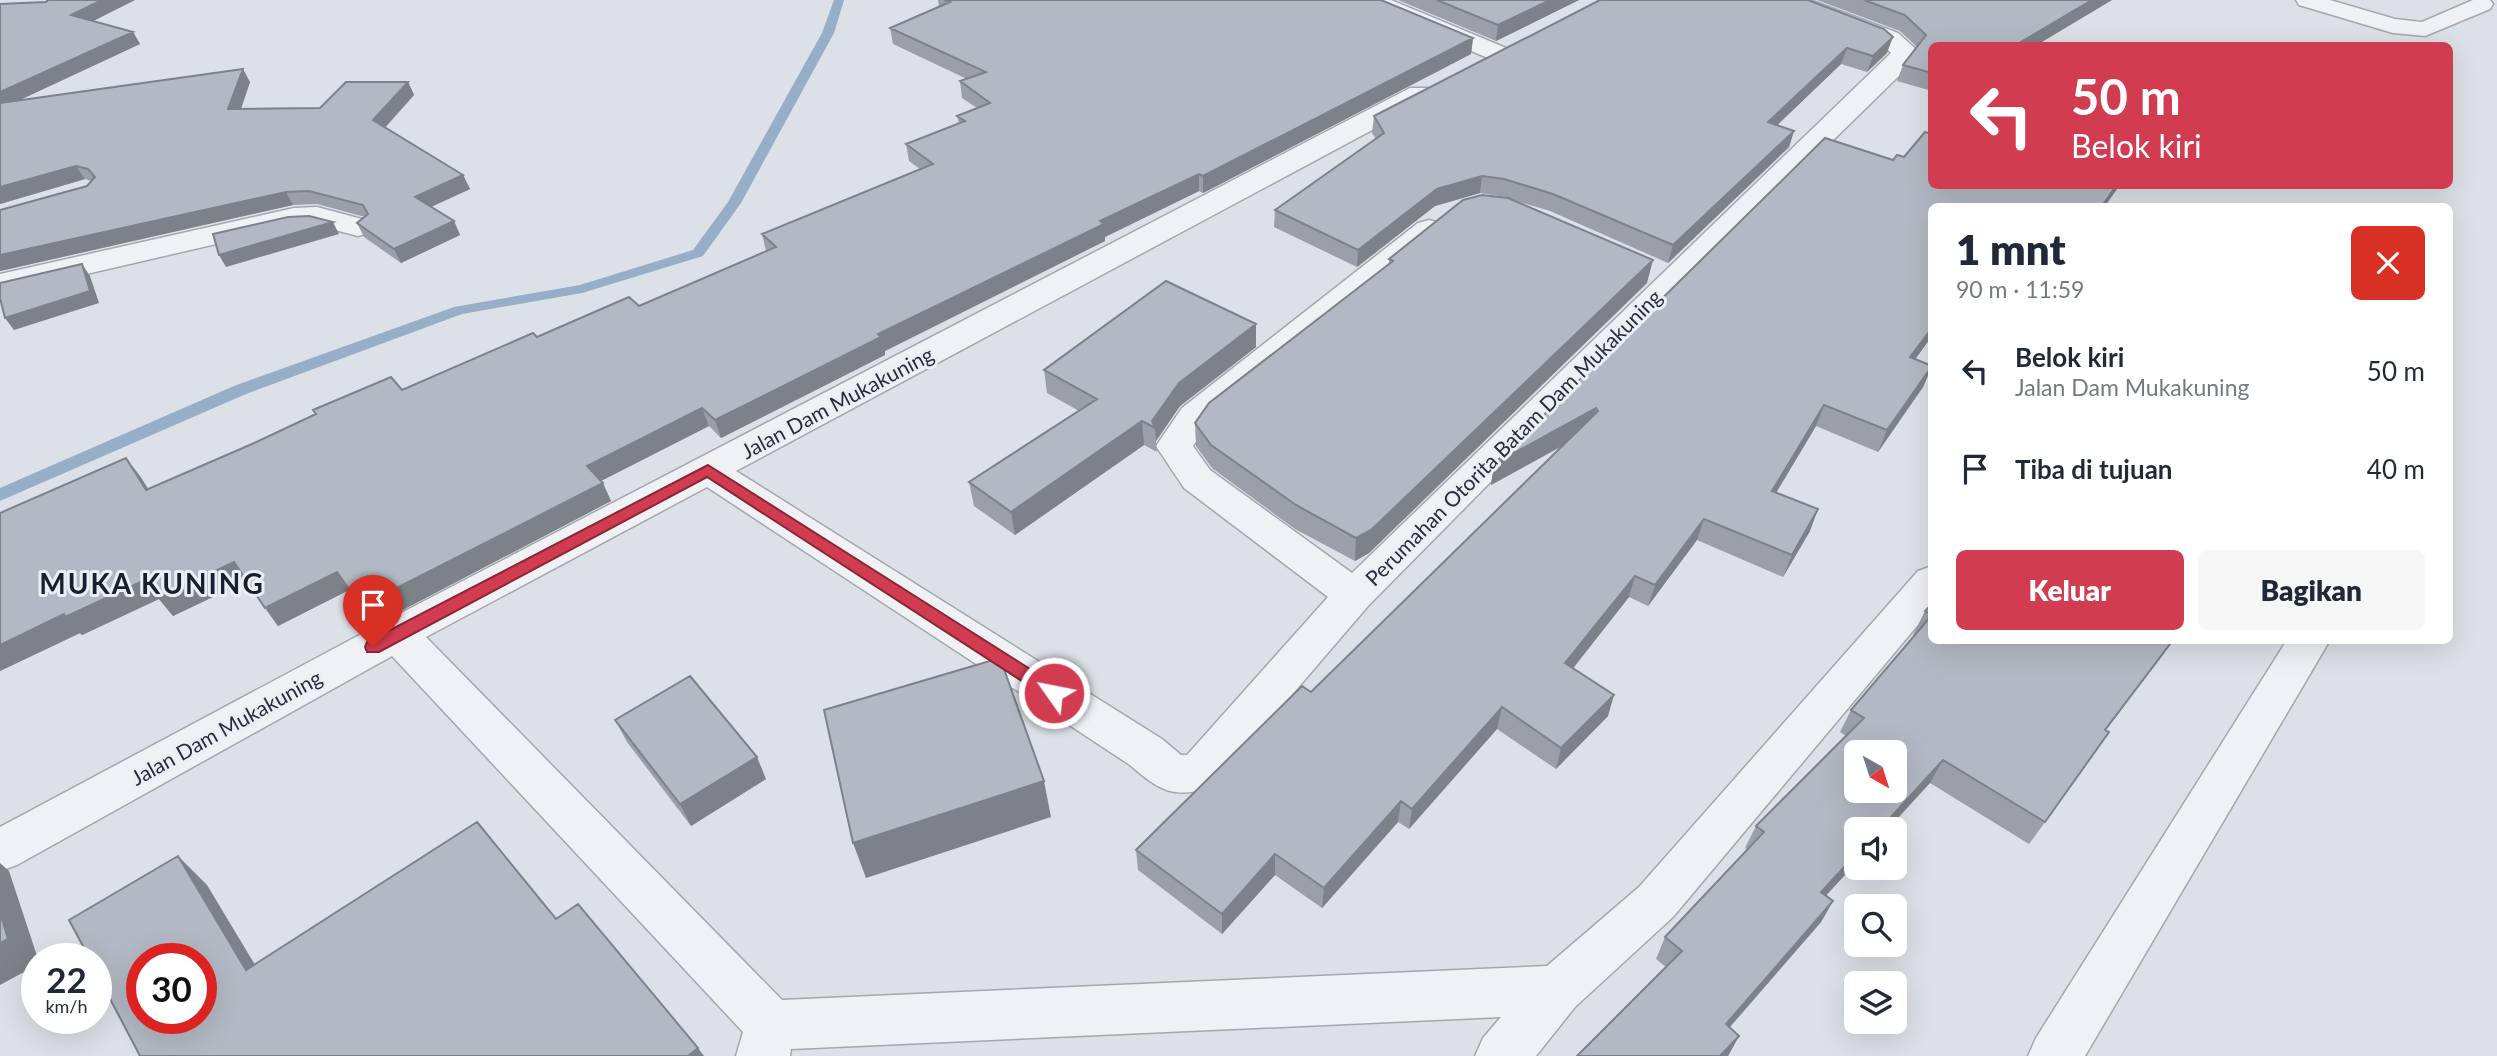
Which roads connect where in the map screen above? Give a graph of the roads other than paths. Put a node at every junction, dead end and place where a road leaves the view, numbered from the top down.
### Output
1 (1370, 0) edge
2 (1788, 0) edge
3 (2307, 0) edge
4 (2482, 4) dead end
5 (1457, 211) edge
6 (358, 227) edge
7 (0, 284) edge
8 (708, 470) junction
9 (1928, 585) edge
10 (1354, 595) junction
11 (397, 634) junction
12 (2307, 644) edge
13 (0, 850) edge
14 (1557, 990) junction
15 (767, 1040) edge
16 (1502, 1056) edge
17 (2055, 1056) edge

1 - 8 street, Jalan Dam Mukakuning
2 - 10 street, Perumahan Otorita Batam Dam Mukakuning
3 - 4 lane
5 - 10 street, Perumahan Otorita Batam Dam Mukakuning
6 - 7 street
8 - 10 street, Perumahan Otorita Batam Dam Mukakuning
8 - 11 street, Jalan Dam Mukakuning
9 - 14 street
11 - 13 street, Jalan Dam Mukakuning
11 - 15 street
12 - 17 street
14 - 15 street
14 - 16 street

